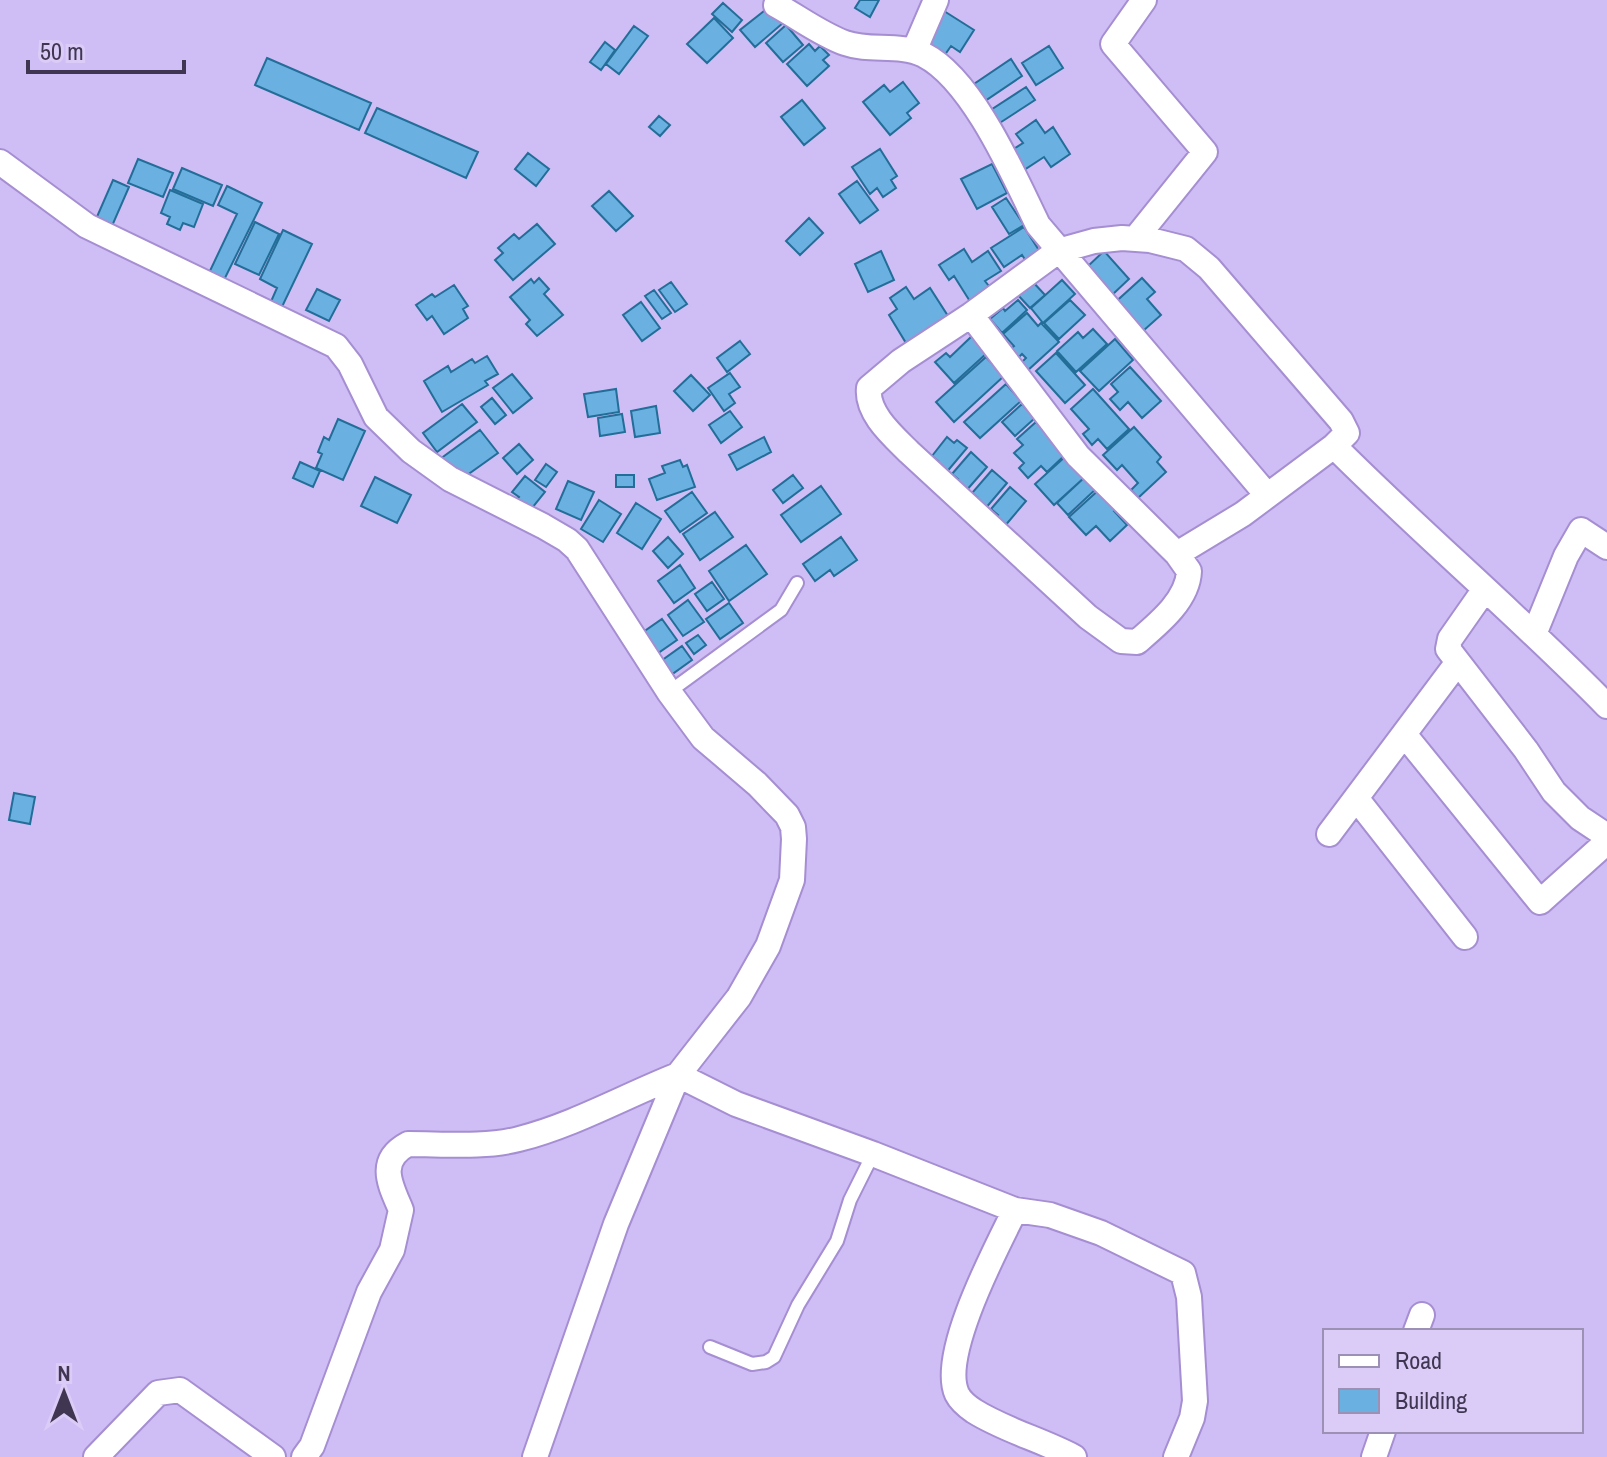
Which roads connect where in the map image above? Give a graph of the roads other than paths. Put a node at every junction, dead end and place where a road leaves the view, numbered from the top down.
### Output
1 (936, 0) edge
2 (1144, 0) edge
3 (776, 5) dead end
4 (914, 51) junction
5 (0, 162) edge
6 (1135, 239) junction
7 (1058, 251) junction
8 (971, 315) junction
9 (1334, 446) junction
10 (1267, 495) junction
11 (1607, 547) edge
12 (1177, 554) junction
13 (797, 583) dead end
14 (1485, 589) junction
15 (1535, 632) junction
16 (1458, 662) junction
17 (669, 692) junction
18 (1607, 706) edge
19 (1404, 734) junction
20 (1356, 798) junction
21 (1329, 834) dead end
22 (1607, 836) edge
23 (1607, 842) edge
24 (1465, 937) dead end
25 (678, 1075) junction
26 (873, 1154) junction
27 (1015, 1210) junction
28 (710, 1347) dead end
29 (1382, 1433) edge
30 (96, 1457) edge
31 (273, 1457) edge
32 (304, 1457) edge
33 (535, 1457) edge
34 (1074, 1457) edge
35 (1176, 1457) edge
36 (1374, 1457) edge

1 - 4 street
2 - 6 street
3 - 4 street
4 - 7 street
5 - 17 street
6 - 7 street
6 - 9 street
7 - 8 street
7 - 10 street
8 - 12 street
8 - 12 street
9 - 10 street
9 - 14 street
10 - 12 street
11 - 15 street
13 - 17 lane
14 - 15 street
14 - 16 street
15 - 18 street
16 - 19 street
16 - 22 street
17 - 25 street
19 - 20 street
19 - 23 street
20 - 21 street
20 - 24 street
25 - 26 street
25 - 32 street
25 - 33 street
26 - 27 street
26 - 28 lane
27 - 34 street
27 - 35 street
29 - 36 street
30 - 31 street

